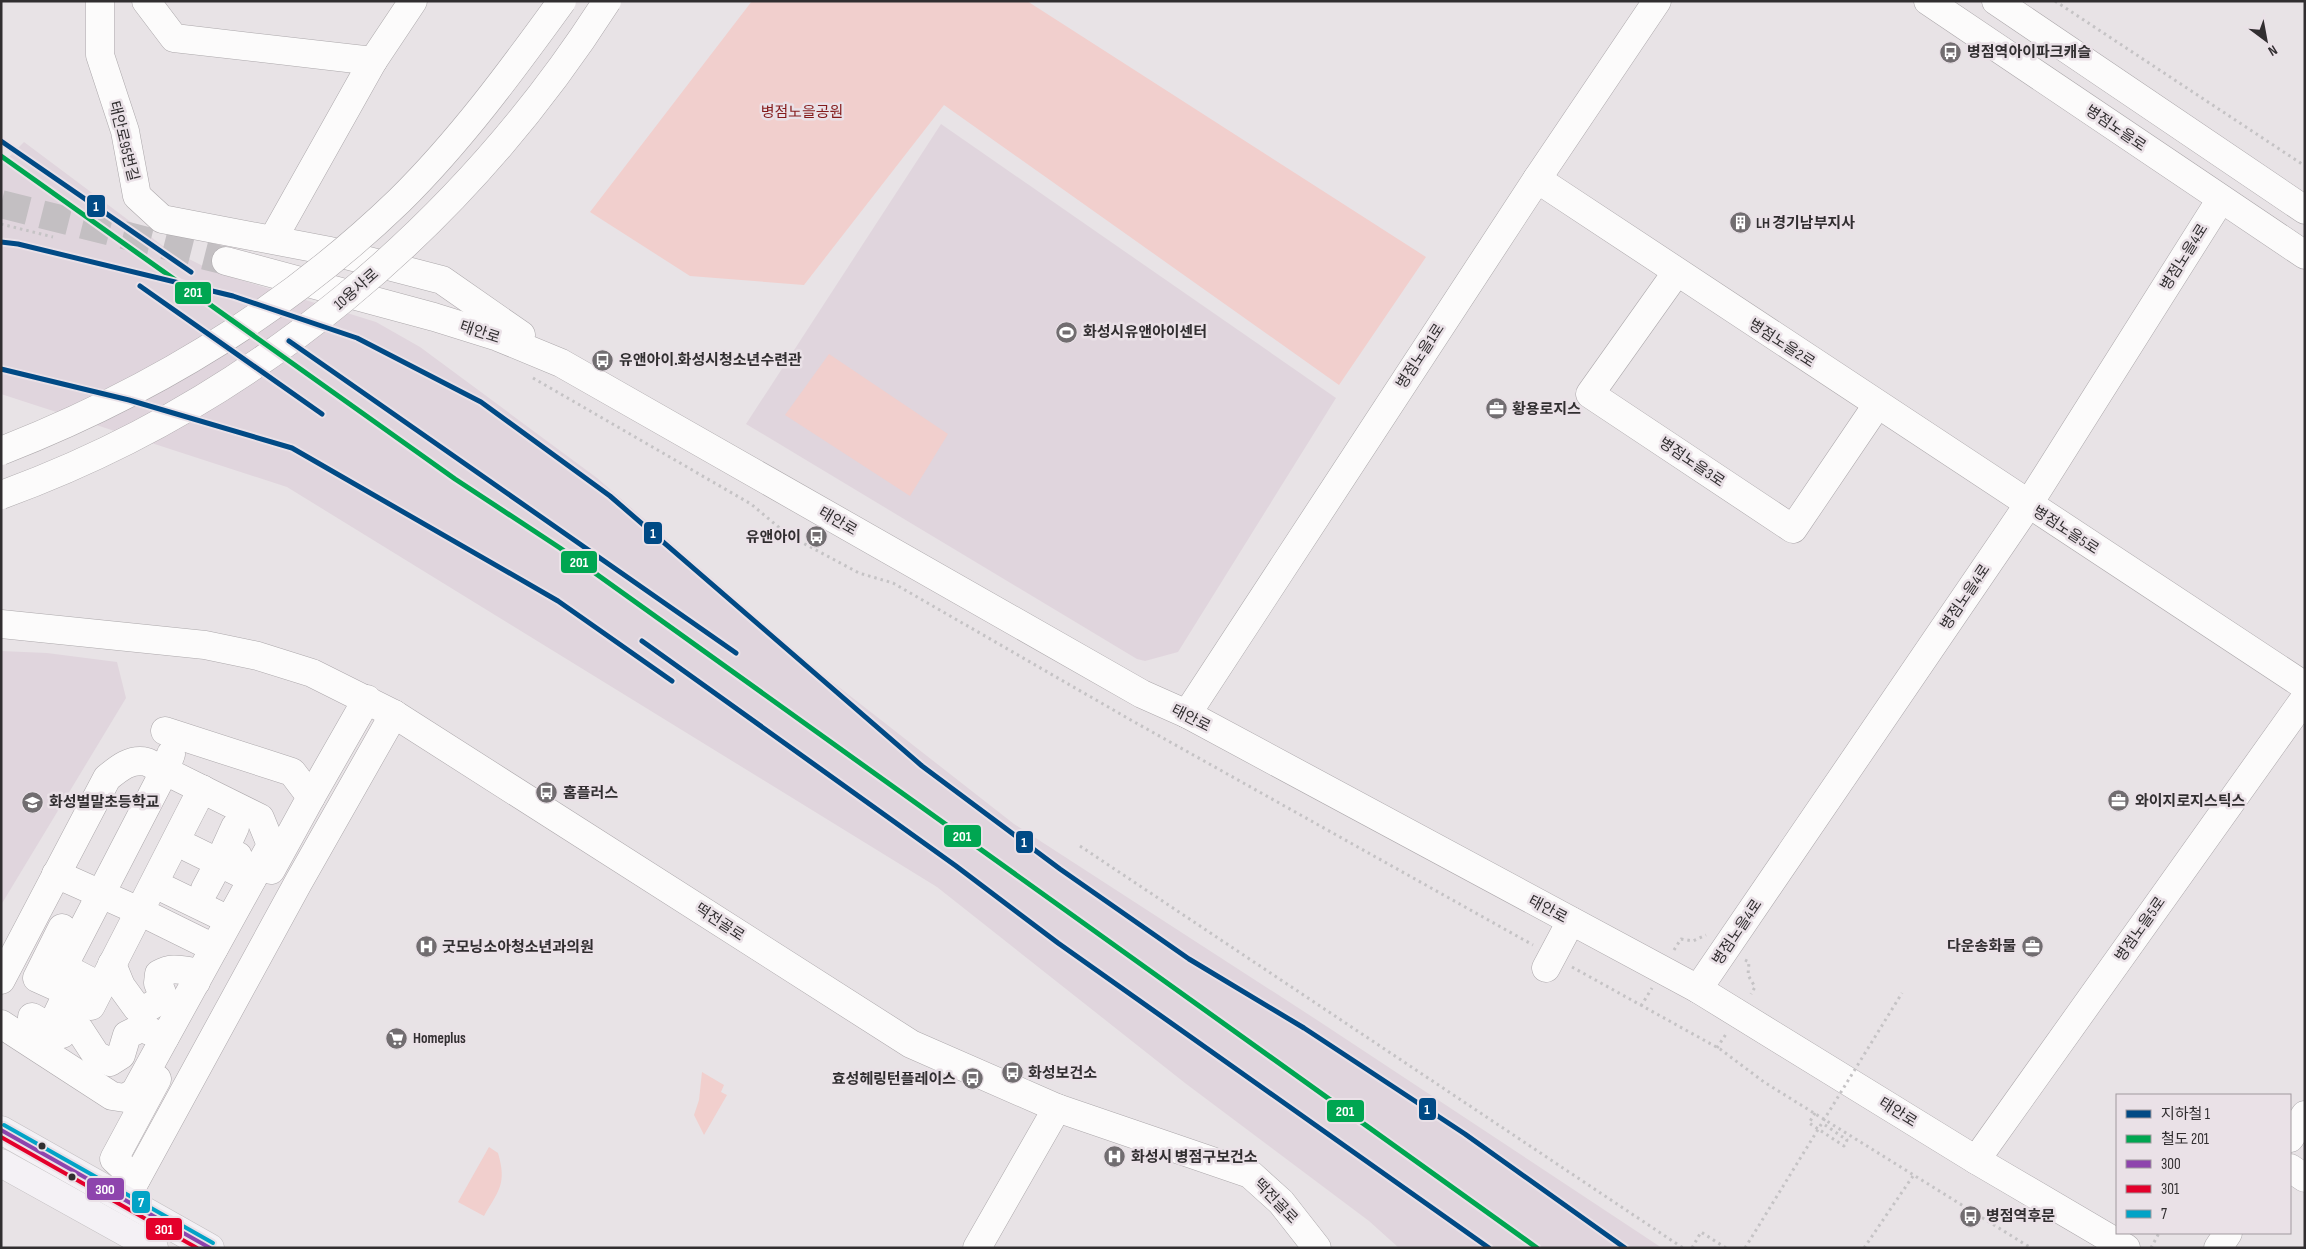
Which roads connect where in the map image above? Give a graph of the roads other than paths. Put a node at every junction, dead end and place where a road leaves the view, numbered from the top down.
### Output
1 (100, 1) edge
2 (146, 1) edge
3 (413, 1) edge
4 (562, 1) edge
5 (607, 1) edge
6 (1657, 1) edge
7 (1928, 1) edge
8 (1996, 1) edge
9 (373, 61) junction
10 (2153, 107) junction
11 (2130, 137) junction
12 (1537, 179) junction
13 (2221, 199) junction
14 (2305, 210) edge
15 (273, 239) junction
16 (2305, 255) edge
17 (226, 261) tunnel mouth
18 (1676, 273) junction
19 (442, 280) junction
20 (498, 337) junction
21 (561, 363) junction
22 (1877, 405) junction
23 (1, 451) edge
24 (1, 495) edge
25 (2028, 504) junction
26 (1, 624) edge
27 (2305, 686) edge
28 (2305, 698) edge
29 (367, 699) junction
30 (394, 714) junction
31 (1186, 714) junction
32 (165, 770) junction
33 (202, 789) junction
34 (311, 797) junction
35 (199, 868) junction
36 (56, 874) junction
37 (252, 879) junction
38 (91, 890) junction
39 (139, 911) junction
40 (229, 920) junction
41 (1571, 921) junction
42 (214, 948) junction
43 (1549, 962) road end
44 (112, 964) junction
45 (1, 980) edge
46 (196, 982) junction
47 (1698, 989) junction
48 (41, 1022) dead end
49 (1, 1024) edge
50 (79, 1029) junction
51 (165, 1037) junction
52 (61, 1063) junction
53 (130, 1108) junction
54 (1057, 1108) junction
55 (2305, 1115) edge
56 (1, 1130) edge
57 (2291, 1136) edge
58 (1976, 1160) junction
59 (1, 1163) edge
60 (2291, 1169) edge
61 (2305, 1178) edge
62 (131, 1190) junction
63 (2227, 1234) edge
64 (154, 1248) edge
65 (210, 1248) edge
66 (977, 1248) edge
67 (1317, 1248) edge
68 (2126, 1248) edge
69 (2218, 1248) edge

1 - 15 street, 태안로95번길
2 - 9 street
3 - 9 street
4 - 23 street, bridge
5 - 24 street, 10용사로, bridge
6 - 12 street, 병점노을1로
7 - 11 street, 병점노을로
8 - 10 street
9 - 15 street
10 - 11 street
10 - 14 street
11 - 13 street, 병점노을로
12 - 18 street, 병점노을2로
12 - 31 street, 병점노을1로
13 - 16 street, 병점노을로
13 - 25 street, 병점노을4로
15 - 19 street, 태안로95번길
17 - 20 street, 태안로
18 - 22 street, 병점노을2로
18 - 22 street, 병점노을3로
19 - 20 street
19 - 21 street
20 - 21 street, 태안로
21 - 31 street, 태안로
22 - 25 street, 병점노을2로
25 - 27 street, 병점노을5로
25 - 47 street, 병점노을4로
26 - 29 street, 떡전골로
28 - 58 street, 병점노을5로
29 - 30 street, 떡전골로
29 - 34 street
30 - 54 street, 떡전골로
30 - 62 street
31 - 41 street, 태안로
32 - 33 street
32 - 34 street
32 - 36 street
32 - 38 street
33 - 35 street
33 - 37 street
34 - 53 street
35 - 37 street
35 - 39 street
35 - 40 street
36 - 38 street
36 - 45 street
37 - 40 street
38 - 39 street
38 - 48 street
39 - 42 street
39 - 44 street
40 - 42 street
41 - 43 street
41 - 47 street, 태안로
42 - 46 street
44 - 46 street
44 - 50 street
46 - 51 street
47 - 58 street, 태안로
49 - 52 street
50 - 51 street
50 - 52 street
51 - 53 street
52 - 53 street
53 - 62 street
54 - 66 street
54 - 67 street, 떡전골로
55 - 57 street
56 - 62 main road
58 - 68 street, 태안로
59 - 64 main road
60 - 61 street
62 - 65 main road
63 - 69 street

